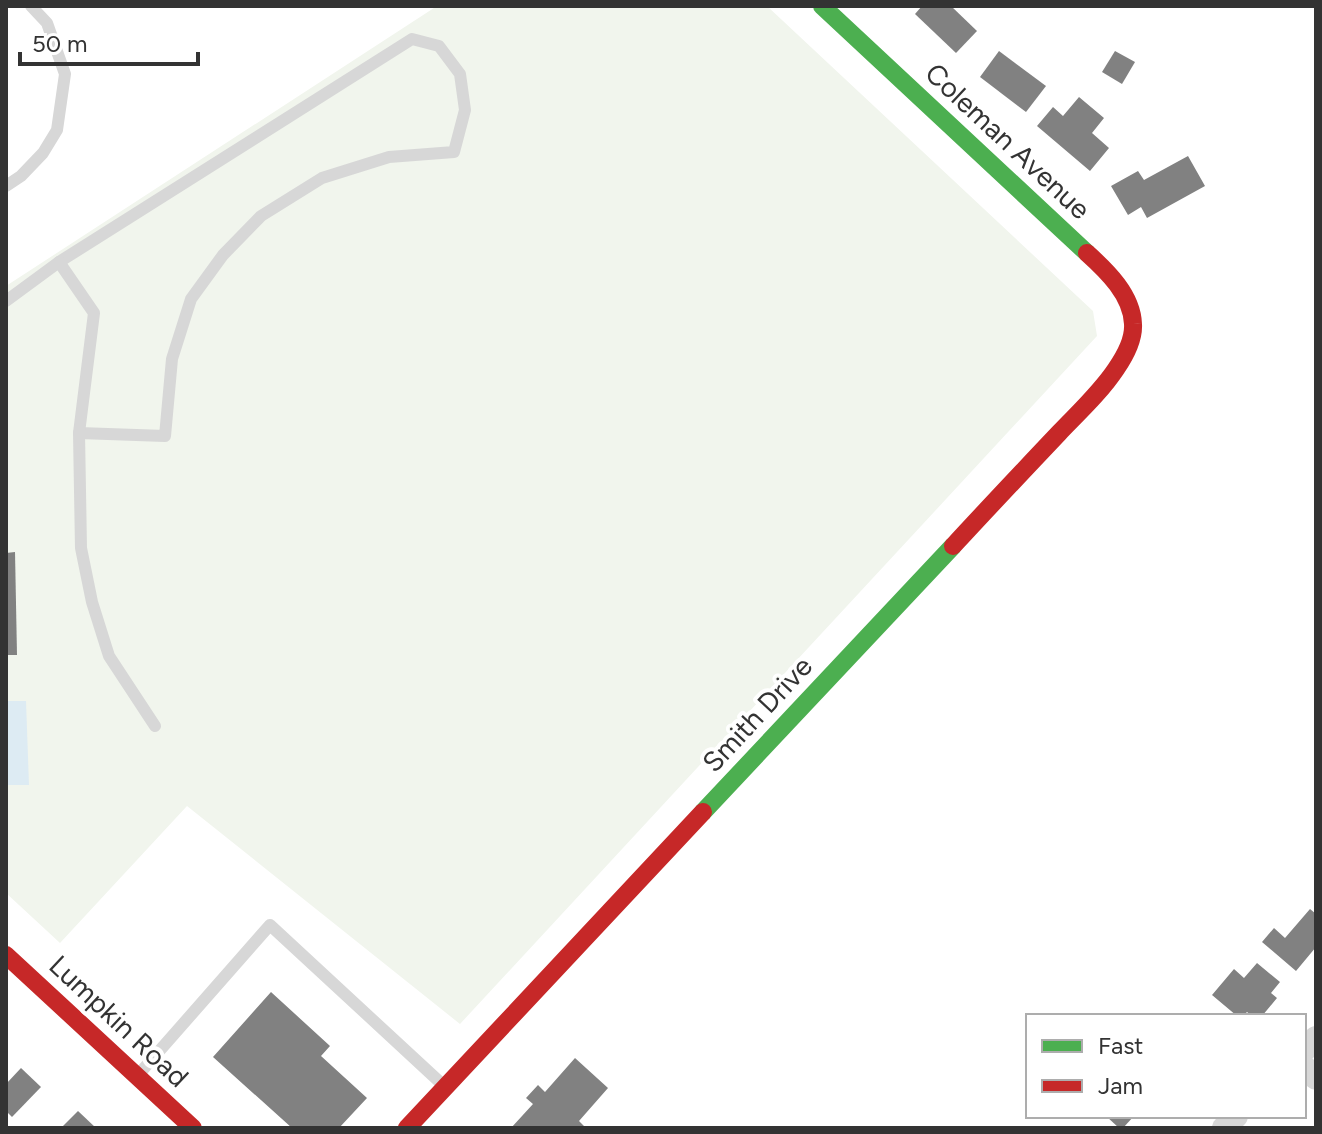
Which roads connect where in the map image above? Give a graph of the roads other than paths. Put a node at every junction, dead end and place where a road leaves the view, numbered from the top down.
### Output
1 (31, 6) edge
2 (822, 6) edge
3 (6, 186) edge
4 (59, 262) junction
5 (6, 301) edge
6 (1134, 330) joint
7 (79, 433) junction
8 (155, 726) dead end
9 (6, 955) edge
10 (137, 1076) junction
11 (446, 1087) junction
12 (193, 1128) edge
13 (407, 1128) edge

1 - 3 lane
2 - 6 street, Coleman Avenue
4 - 5 lane
4 - 7 lane
4 - 7 lane
6 - 11 street, Smith Drive
7 - 8 lane
9 - 10 street, Lumpkin Road
10 - 11 lane
10 - 12 street, Lumpkin Road
11 - 13 street, Smith Drive

